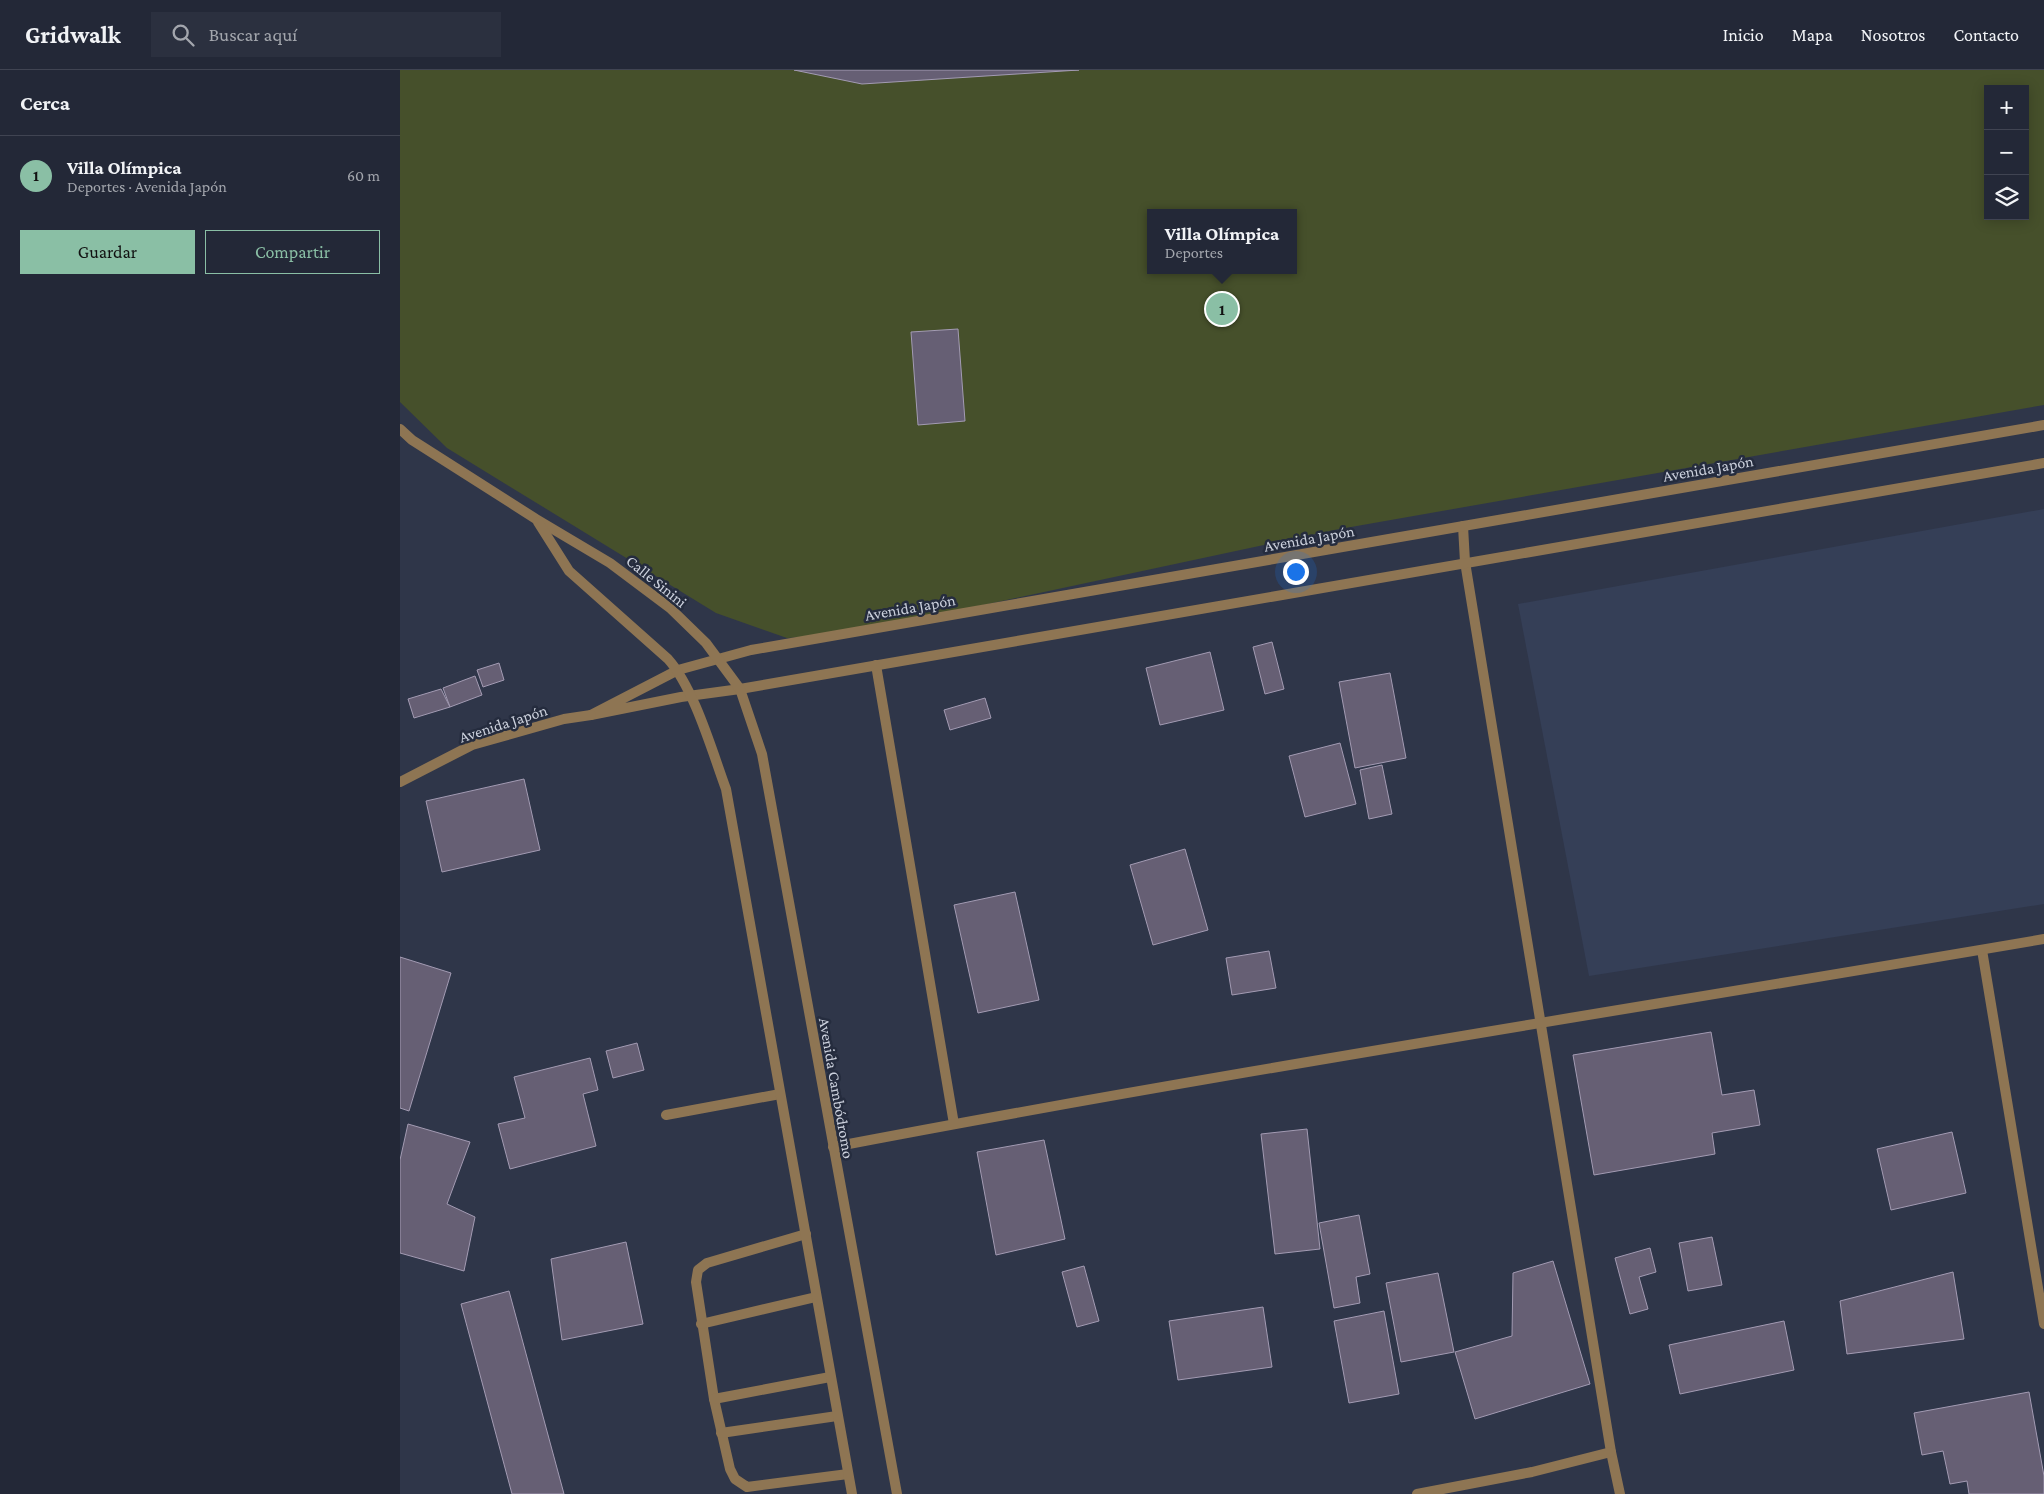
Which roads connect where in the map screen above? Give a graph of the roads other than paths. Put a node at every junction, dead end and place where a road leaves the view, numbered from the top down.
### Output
1 (2044, 425) edge
2 (400, 429) edge
3 (2044, 463) edge
4 (536, 519) junction
5 (1463, 526) junction
6 (1466, 562) junction
7 (718, 659) junction
8 (876, 665) junction
9 (678, 670) junction
10 (740, 689) junction
11 (690, 696) junction
12 (590, 715) junction
13 (400, 782) edge
14 (2044, 939) edge
15 (1982, 950) junction
16 (1540, 1023) junction
17 (780, 1094) junction
18 (666, 1115) dead end
19 (954, 1124) junction
20 (833, 1147) junction
21 (806, 1234) junction
22 (816, 1297) junction
23 (701, 1324) junction
24 (2044, 1324) edge
25 (830, 1376) junction
26 (714, 1399) junction
27 (837, 1416) junction
28 (721, 1433) junction
29 (1611, 1452) junction
30 (848, 1474) junction
31 (852, 1494) edge
32 (897, 1494) edge
33 (1417, 1494) edge
34 (1620, 1494) edge

1 - 5 street, Avenida Japón
2 - 4 street, Calle Sinini
3 - 6 street, Avenida Japón
4 - 7 street, Calle Sinini
4 - 9 street, Calle Sinini
5 - 6 street
5 - 7 street, Avenida Japón
6 - 8 street, Avenida Japón
6 - 16 street
7 - 9 street, Avenida Japón
7 - 10 street, Calle Sinini
8 - 10 street, Avenida Japón
8 - 19 street
9 - 11 street, Calle Sinini
9 - 12 street, Avenida Japón
10 - 11 street, Avenida Japón
10 - 20 street, Avenida Cambódromo
11 - 12 street, Avenida Japón
11 - 17 street
12 - 13 street, Avenida Japón
14 - 15 street
15 - 16 street
15 - 24 street
16 - 19 street
16 - 29 street
17 - 18 street
17 - 21 street
19 - 20 street
20 - 32 street, Avenida Cambódromo
21 - 22 street
21 - 23 street
22 - 23 street
22 - 25 street
23 - 26 street
25 - 26 street
25 - 27 street
26 - 28 street
27 - 28 street
27 - 30 street
28 - 30 street
29 - 33 street
29 - 34 street
30 - 31 street

